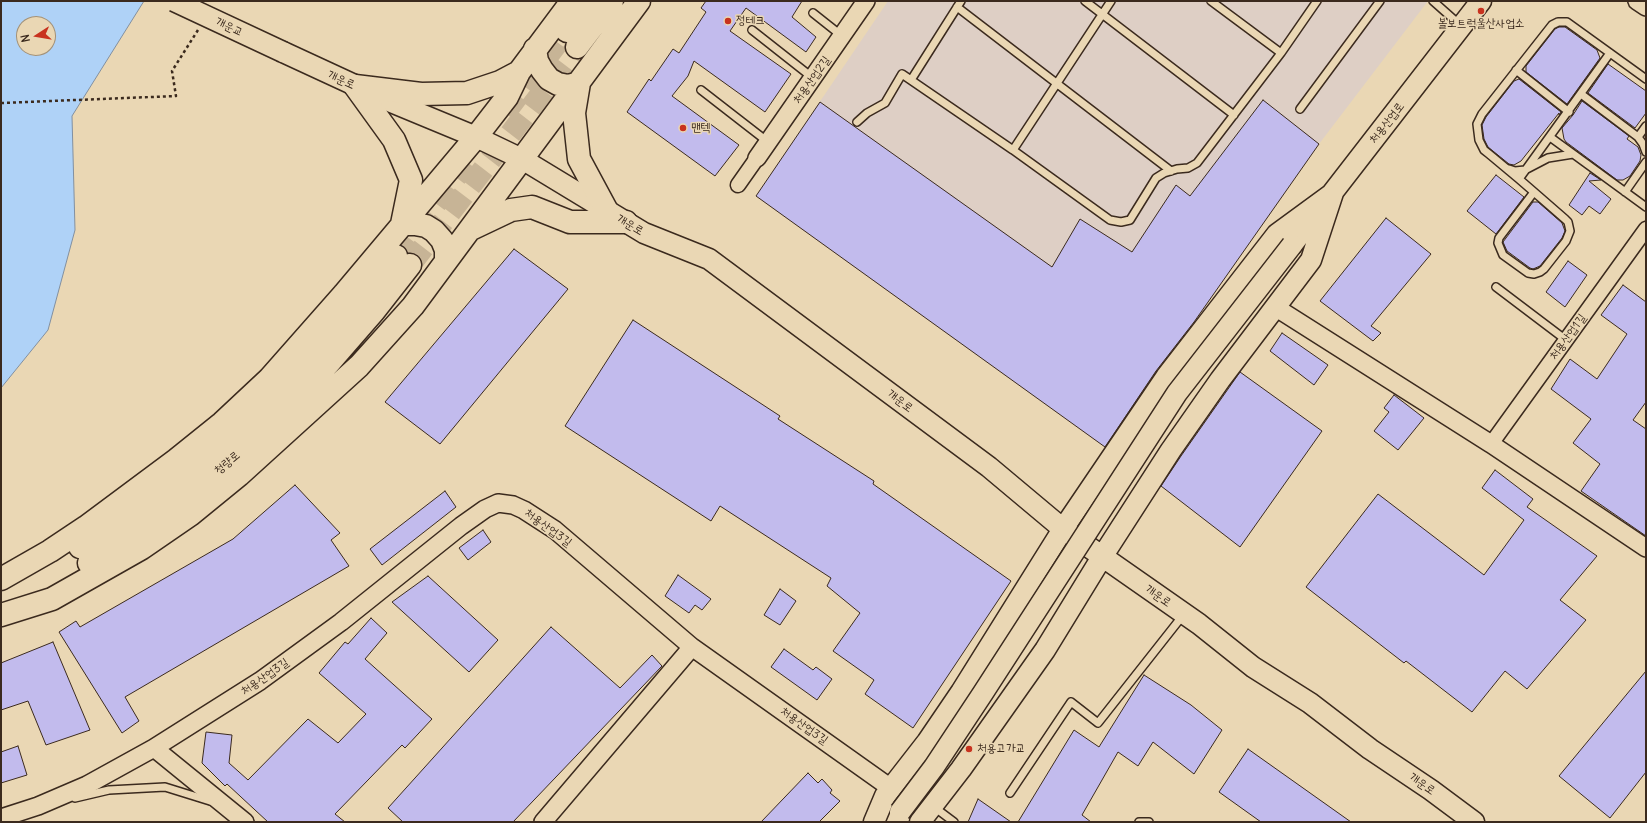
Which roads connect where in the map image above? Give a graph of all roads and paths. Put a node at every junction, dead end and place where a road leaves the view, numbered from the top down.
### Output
1 (174, 1) edge
2 (572, 1) edge
3 (591, 1) edge
4 (612, 1) edge
5 (639, 1) edge
6 (866, 1) edge
7 (1085, 1) edge
8 (1111, 1) edge
9 (1211, 1) edge
10 (1318, 1) edge
11 (1380, 1) edge
12 (1433, 1) edge
13 (1481, 1) edge
14 (1637, 1) edge
15 (959, 4) edge
16 (1646, 7) edge
17 (813, 13) dead end
18 (1103, 14) junction
19 (201, 26) dead end
20 (1462, 26) junction
21 (752, 30) dead end
22 (842, 36) junction
23 (535, 49) junction
24 (283, 52) joint
25 (1282, 53) junction
26 (1610, 53) junction
27 (1516, 70) junction
28 (519, 72) junction
29 (813, 78) junction
30 (1646, 79) edge
31 (911, 80) junction
32 (579, 83) junction
33 (1057, 83) junction
34 (355, 86) junction
35 (701, 90) dead end
36 (1581, 94) junction
37 (1, 103) edge
38 (1300, 109) dead end
39 (1569, 112) junction
40 (1234, 115) junction
41 (857, 122) dead end
42 (1646, 126) edge
43 (476, 136) junction
44 (1550, 137) junction
45 (1638, 137) junction
46 (768, 142) junction
47 (1013, 150) junction
48 (1646, 152) edge
49 (1573, 154) junction
50 (757, 158) joint
51 (522, 159) junction
52 (1646, 162) edge
53 (1504, 167) junction
54 (1525, 170) junction
55 (1171, 171) junction
56 (1519, 179) junction
57 (738, 185) dead end
58 (1534, 192) junction
59 (1625, 192) junction
60 (1333, 193) junction
61 (1646, 207) edge
62 (607, 211) junction
63 (626, 222) junction
64 (402, 224) junction
65 (1646, 229) edge
66 (468, 230) junction
67 (446, 260) junction
68 (1496, 287) dead end
69 (1275, 307) junction
70 (1566, 340) junction
71 (1491, 444) junction
72 (1063, 529) junction
73 (1646, 548) edge
74 (1102, 556) junction
75 (1, 579) edge
76 (1, 589) edge
77 (1, 609) edge
78 (1184, 614) junction
79 (1, 615) edge
80 (692, 647) junction
81 (154, 748) junction
82 (892, 789) junction
83 (1010, 793) dead end
84 (225, 805) junction
85 (38, 806) junction
86 (932, 806) junction
87 (895, 817) edge
88 (1, 818) edge
89 (245, 822) edge
90 (543, 822) edge
91 (874, 822) edge
92 (920, 822) edge
93 (954, 822) edge
94 (1139, 822) edge
95 (1149, 822) edge
96 (1474, 822) edge

1 - 24 main road, 개운교, bridge
2 - 23 highway
3 - 4 highway
5 - 32 highway
6 - 22 street, 처용산업2길
7 - 18 lane
8 - 18 lane
9 - 25 lane
10 - 25 lane
11 - 38 lane
12 - 20 lane
13 - 20 main road, 처용산업로
14 - 16 street
15 - 31 lane
15 - 33 lane
17 - 22 lane
18 - 33 lane
18 - 40 lane
19 - 37 path
20 - 60 main road, 처용산업로
21 - 29 lane
22 - 29 street, 처용산업2길
23 - 28 highway
23 - 32 highway
24 - 34 main road, 개운로
25 - 40 lane
26 - 27 lane
26 - 30 lane
26 - 36 lane
27 - 39 lane
27 - 53 lane
28 - 34 highway
28 - 43 highway
29 - 46 street, 처용산업2길
31 - 41 lane
31 - 47 lane
32 - 51 highway
32 - 62 highway
33 - 47 lane
33 - 55 lane
34 - 43 main road, 개운로
34 - 64 highway
35 - 46 lane
36 - 39 lane
36 - 45 lane
39 - 44 lane
40 - 55 lane
42 - 45 lane
43 - 51 main road, 개운로
43 - 64 highway
44 - 49 lane
44 - 54 lane
45 - 48 lane
46 - 50 street, 처용산업2길
47 - 55 lane
49 - 54 lane
49 - 59 lane
50 - 57 street
51 - 62 main road, 개운로
51 - 66 highway
52 - 59 lane
53 - 54 lane
53 - 56 lane
54 - 56 lane
56 - 58 lane
58 - 58 lane
59 - 61 lane
60 - 69 main road
60 - 72 main road
60 - 87 main road, 처용산업로, bridge
62 - 63 main road, 개운로
63 - 66 highway
63 - 72 main road, 개운로
64 - 67 highway
64 - 75 highway
65 - 70 street, 처용산업1길
66 - 67 highway
67 - 79 highway
68 - 70 lane
69 - 71 street
69 - 74 main road
70 - 71 street, 처용산업1길
71 - 73 street
72 - 74 main road, 개운로
72 - 82 main road
74 - 78 main road, 개운로
74 - 86 main road
76 - 77 highway, 청량로
78 - 83 lane
78 - 96 main road, 개운로
80 - 81 street, 처용산업3길
80 - 82 street, 처용산업3길
80 - 90 street
81 - 84 street
81 - 85 street, 처용산업3길
82 - 91 main road
84 - 85 lane
84 - 89 street
85 - 88 street, 처용산업3길
86 - 92 main road
86 - 93 lane
94 - 95 lane

